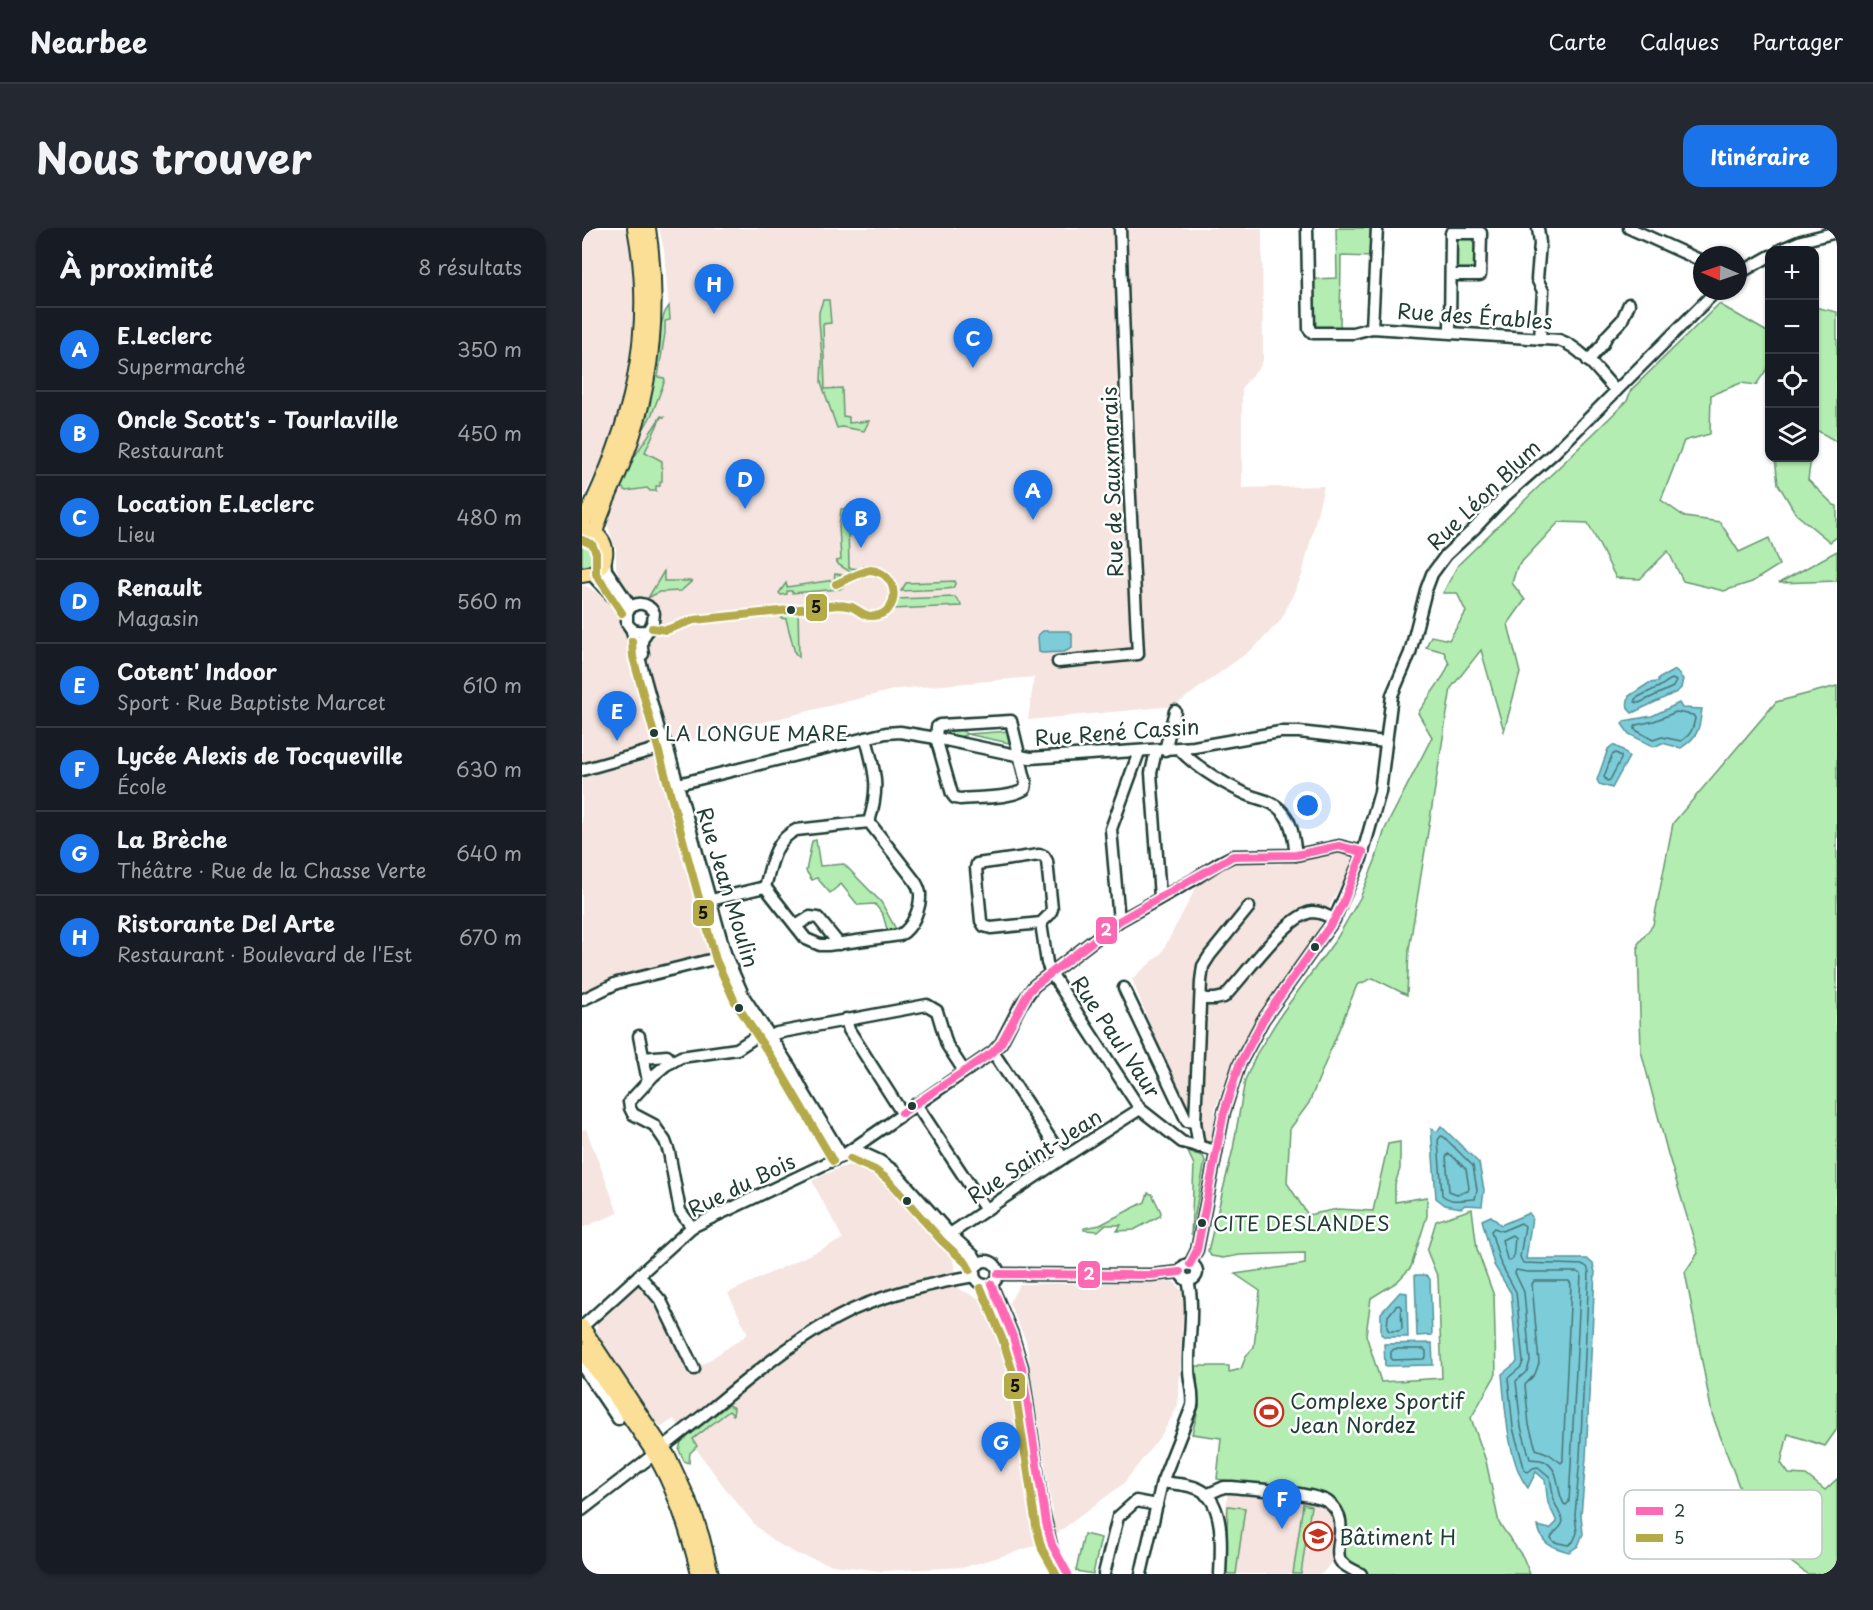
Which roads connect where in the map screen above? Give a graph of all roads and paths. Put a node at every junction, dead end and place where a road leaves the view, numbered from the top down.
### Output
1 (635, 228) edge
2 (648, 228) edge
3 (1120, 228) edge
4 (1306, 228) edge
5 (1377, 228) edge
6 (1538, 228) edge
7 (1629, 228) edge
8 (1837, 232) edge
9 (1789, 246) edge
10 (1693, 257) edge
11 (1765, 259) edge
12 (1747, 269) edge
13 (1451, 275) junction
14 (1707, 300) edge
15 (1629, 304) dead end
16 (1372, 328) junction
17 (1450, 332) junction
18 (1540, 339) junction
19 (1588, 361) junction
20 (1616, 391) junction
21 (586, 529) edge
22 (605, 559) junction
23 (586, 574) edge
24 (629, 610) junction
25 (631, 628) junction
26 (645, 631) junction
27 (1058, 662) dead end
28 (1175, 711) dead end
29 (866, 738) junction
30 (936, 738) junction
31 (1386, 742) junction
32 (663, 747) junction
33 (1179, 748) junction
34 (1161, 750) junction
35 (1139, 752) junction
36 (1020, 756) junction
37 (1134, 766) junction
38 (1151, 766) junction
39 (582, 770) edge
40 (678, 784) junction
41 (869, 822) junction
42 (1364, 852) junction
43 (1296, 855) junction
44 (765, 887) junction
45 (1160, 897) junction
46 (711, 900) junction
47 (1249, 907) dead end
48 (1334, 920) junction
49 (1119, 921) junction
50 (1041, 922) junction
51 (796, 926) junction
52 (839, 944) junction
53 (726, 956) junction
54 (1051, 973) junction
55 (1124, 988) dead end
56 (1201, 999) junction
57 (582, 1000) edge
58 (846, 1019) junction
59 (769, 1033) junction
60 (639, 1036) dead end
61 (993, 1052) junction
62 (643, 1058) junction
63 (672, 1062) junction
64 (964, 1071) junction
65 (648, 1081) junction
66 (916, 1104) junction
67 (1140, 1109) junction
68 (902, 1113) junction
69 (1196, 1122) junction
70 (1199, 1147) junction
71 (858, 1151) junction
72 (1216, 1151) junction
73 (842, 1156) junction
74 (1063, 1158) junction
75 (986, 1209) junction
76 (692, 1227) junction
77 (950, 1234) junction
78 (979, 1264) junction
79 (998, 1274) junction
80 (639, 1275) junction
81 (974, 1276) junction
82 (1184, 1276) junction
83 (991, 1284) junction
84 (582, 1327) edge
85 (582, 1350) edge
86 (582, 1366) edge
87 (694, 1369) dead end
88 (618, 1419) dead end
89 (659, 1451) junction
90 (1162, 1482) junction
91 (1206, 1495) junction
92 (1157, 1505) junction
93 (582, 1510) edge
94 (1053, 1548) junction
95 (699, 1574) edge
96 (711, 1574) edge
97 (1060, 1574) edge
98 (1068, 1574) edge
99 (1104, 1574) edge
100 (1141, 1574) edge
101 (1220, 1574) edge
102 (1361, 1574) edge

1 - 21 main road
2 - 21 main road
3 - 27 street, Rue de Sauxmarais
4 - 16 street, Rue des Érables
5 - 16 street
6 - 18 street
7 - 10 street
8 - 9 street
11 - 12 street
13 - 13 street
13 - 17 street
14 - 20 street, Rue Léon Blum
15 - 19 street
16 - 17 street, Rue des Érables
17 - 18 street, Rue des Érables
18 - 19 street, Rue des Érables
19 - 20 street, Rue des Érables
20 - 31 street, Rue Léon Blum
21 - 22 main road
22 - 23 main road
22 - 24 street, Rue Jean Moulin
23 - 24 street, Rue Jean Moulin
24 - 25 street, Rue Jean Moulin
24 - 26 street, Rue Jean Moulin
25 - 26 street
25 - 32 street, Rue Jean Moulin
26 - 32 street, Rue Jean Moulin
28 - 34 street
29 - 30 street, Rue René Cassin
29 - 40 street, Rue René Cassin
29 - 41 street
30 - 36 street, Rue René Cassin
30 - 36 street
30 - 36 street
31 - 33 street, Rue René Cassin
31 - 42 street, Rue Léon Blum
32 - 39 street
32 - 40 street, Rue Jean Moulin
33 - 34 street, Rue René Cassin
33 - 43 street
34 - 35 street, Rue René Cassin
34 - 38 street
35 - 36 street, Rue René Cassin
35 - 37 street
37 - 38 street
37 - 49 street
38 - 45 street
40 - 46 street, Rue Jean Moulin
41 - 44 street
41 - 52 street
42 - 43 street
42 - 48 street, Rue Léon Blum
43 - 45 street
44 - 46 street
44 - 51 street
45 - 49 street
46 - 53 street, Rue Jean Moulin
47 - 56 street
48 - 56 street
48 - 72 street, Rue Léon Blum
49 - 54 street
50 - 50 street
50 - 54 street
51 - 52 street
51 - 52 street
53 - 57 street
53 - 59 street, Rue Jean Moulin
54 - 61 street
54 - 67 street, Rue Paul Vaur
55 - 69 street
56 - 69 street
58 - 59 street
58 - 64 street
58 - 68 street
59 - 63 street
59 - 73 street, Rue Jean Moulin
60 - 62 street
61 - 64 street, Rue du Bois
61 - 74 street
62 - 63 street
62 - 65 street
63 - 65 street
64 - 66 street, Rue du Bois
65 - 76 street
66 - 68 street, Rue du Bois
66 - 75 street
67 - 70 street, Rue Paul Vaur
67 - 74 street, Rue Saint-Jean
68 - 71 street, Rue du Bois
69 - 70 street
70 - 72 street, Rue Paul Vaur
71 - 73 street, Rue du Bois
71 - 77 street
72 - 82 street, Rue Léon Blum
73 - 76 street, Rue du Bois
74 - 75 street, Rue Saint-Jean
75 - 77 street, Rue Saint-Jean
76 - 80 street, Rue du Bois
77 - 78 street
78 - 79 street
78 - 81 street
79 - 82 street
79 - 83 street
80 - 84 street, Rue du Bois
80 - 87 street
81 - 83 street
81 - 89 street
82 - 90 street
83 - 94 street
84 - 89 main road
85 - 89 main road
86 - 88 street
89 - 93 street
89 - 95 main road
89 - 96 main road
90 - 91 street
90 - 92 street
91 - 101 street
91 - 102 street
92 - 99 street
92 - 100 street
94 - 97 street
94 - 98 street

